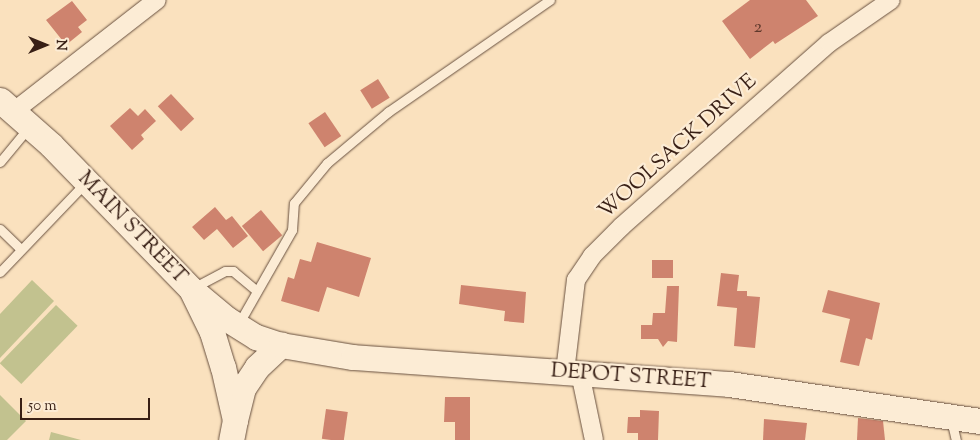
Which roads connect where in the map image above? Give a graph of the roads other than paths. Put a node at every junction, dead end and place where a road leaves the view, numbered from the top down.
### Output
1 (157, 0) edge
2 (550, 0) edge
3 (891, 0) edge
4 (14, 113) edge
5 (0, 162) edge
6 (87, 181) junction
7 (0, 229) edge
8 (21, 249) junction
9 (0, 272) edge
10 (191, 289) junction
11 (257, 291) junction
12 (237, 326) junction
13 (281, 345) junction
14 (572, 372) junction
15 (950, 416) junction
16 (980, 420) edge
17 (233, 430) edge
18 (594, 440) edge
19 (956, 440) edge

1 - 4 street
2 - 11 lane
3 - 14 street, WOOLSACK DRIVE
4 - 5 lane
4 - 6 main road, MAIN STREET
6 - 8 lane
6 - 10 main road, MAIN STREET
7 - 8 lane
8 - 9 lane
10 - 11 lane
10 - 12 main road, DEPOT STREET
10 - 17 main road, MAIN STREET
11 - 12 lane
12 - 13 main road, DEPOT STREET
13 - 14 main road, DEPOT STREET
13 - 17 main road
14 - 15 main road, DEPOT STREET
14 - 18 street, WOOLSACK DRIVE
15 - 16 main road, DEPOT STREET
15 - 19 lane

